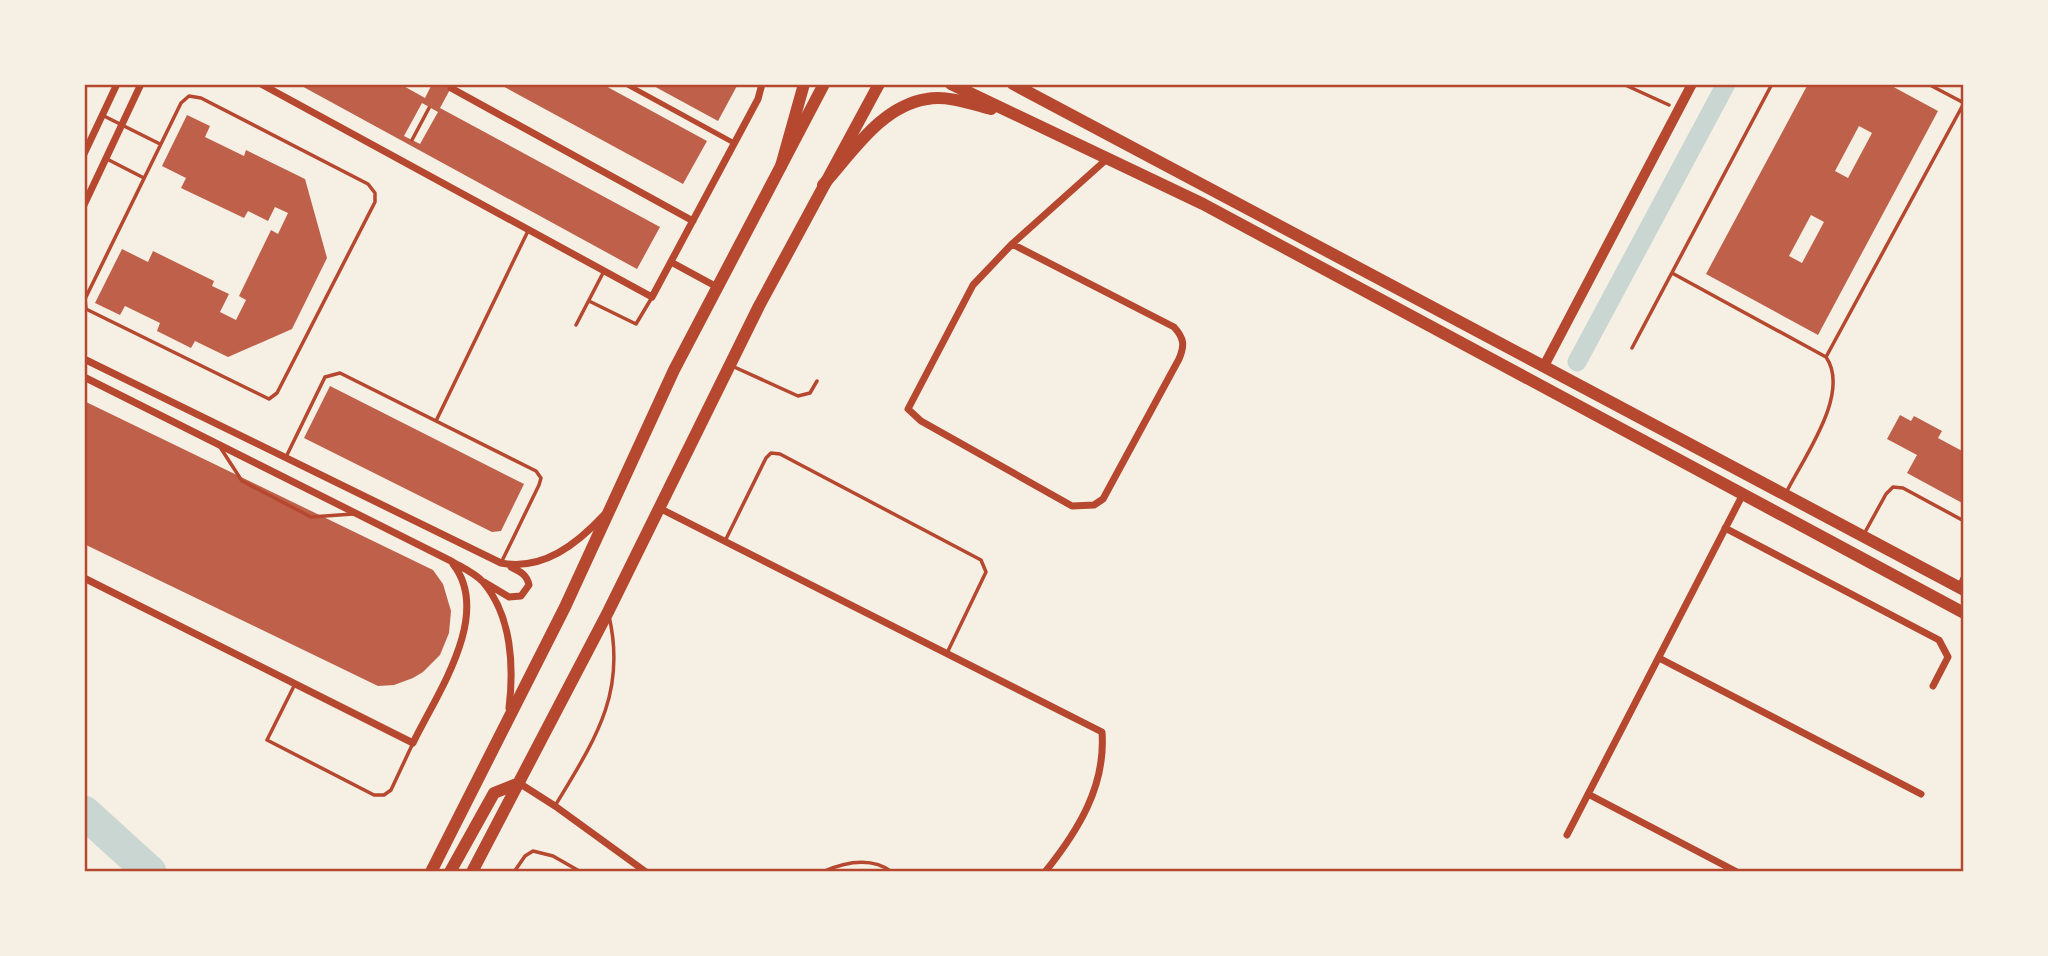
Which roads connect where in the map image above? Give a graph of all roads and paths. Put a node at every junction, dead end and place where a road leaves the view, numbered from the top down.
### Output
1 (117, 84) edge
2 (141, 84) edge
3 (261, 84) edge
4 (626, 84) edge
5 (762, 84) edge
6 (804, 84) edge
7 (824, 84) edge
8 (879, 84) edge
9 (951, 84) edge
10 (1013, 84) edge
11 (1019, 84) edge
12 (1623, 84) edge
13 (1692, 84) edge
14 (1772, 84) edge
15 (1928, 84) edge
16 (451, 88) dead end
17 (1030, 93) junction
18 (1964, 103) edge
19 (429, 108) dead end
20 (1679, 110) junction
21 (102, 115) junction
22 (1019, 116) junction
23 (121, 125) junction
24 (412, 140) dead end
25 (734, 143) junction
26 (160, 144) junction
27 (84, 154) edge
28 (104, 158) junction
29 (1109, 158) junction
30 (781, 166) junction
31 (144, 178) junction
32 (823, 185) junction
33 (84, 205) edge
34 (693, 221) junction
35 (528, 230) junction
36 (1012, 244) junction
37 (671, 262) junction
38 (604, 271) junction
39 (1672, 273) junction
40 (717, 288) junction
41 (652, 297) junction
42 (589, 301) junction
43 (576, 325) dead end
44 (1632, 348) dead end
45 (1826, 357) junction
46 (84, 359) edge
47 (729, 364) junction
48 (1544, 366) junction
49 (84, 377) edge
50 (817, 381) dead end
51 (436, 421) junction
52 (218, 442) junction
53 (286, 457) junction
54 (1743, 494) junction
55 (1785, 495) junction
56 (659, 507) junction
57 (610, 508) junction
58 (358, 514) junction
59 (1964, 521) edge
60 (1725, 528) junction
61 (1863, 536) junction
62 (725, 541) junction
63 (451, 561) junction
64 (501, 563) junction
65 (84, 578) edge
66 (483, 581) junction
67 (1962, 584) edge
68 (608, 612) junction
69 (1964, 613) edge
70 (947, 653) junction
71 (1658, 658) junction
72 (295, 684) junction
73 (1933, 686) dead end
74 (508, 719) junction
75 (413, 743) junction
76 (519, 783) junction
77 (1921, 793) dead end
78 (1588, 794) junction
79 (555, 806) junction
80 (1567, 835) dead end
81 (430, 872) edge
82 (450, 872) edge
83 (472, 872) edge
84 (514, 872) edge
85 (581, 872) edge
86 (646, 872) edge
87 (822, 872) edge
88 (892, 872) edge
89 (1045, 872) edge
90 (1737, 872) edge

1 - 21 street
2 - 23 street
3 - 35 street
4 - 25 street
5 - 25 street
6 - 30 main road
7 - 30 main road
8 - 32 main road
9 - 22 main road
10 - 17 main road
11 - 17 main road
12 - 20 path
13 - 20 street
14 - 39 lane
15 - 18 lane
16 - 34 street
17 - 48 main road
18 - 45 lane
19 - 24 path
20 - 48 street
21 - 23 lane
21 - 27 street
22 - 29 main road
22 - 32 main road
23 - 26 lane
23 - 28 street
25 - 34 street
26 - 31 lane
26 - 31 lane
28 - 31 lane
28 - 33 street
29 - 36 street
29 - 54 main road
30 - 40 main road
32 - 47 main road
34 - 37 street
35 - 38 street
35 - 51 lane
36 - 36 street
37 - 40 street
37 - 41 street
38 - 41 street
38 - 42 lane
39 - 44 lane
39 - 45 lane
40 - 57 main road
41 - 42 lane
42 - 43 lane
45 - 55 lane
46 - 53 street
47 - 50 lane
47 - 56 main road
48 - 55 main road
49 - 52 street
51 - 53 lane
51 - 64 lane
52 - 58 street
52 - 58 lane
53 - 64 street
54 - 60 street
54 - 69 main road
55 - 61 main road
56 - 62 street
56 - 68 main road
57 - 64 street
57 - 74 main road
58 - 63 street
59 - 61 lane
60 - 71 street
60 - 73 street
61 - 67 main road
62 - 70 street
62 - 70 lane
63 - 66 street
63 - 75 street
64 - 66 street
65 - 72 street
66 - 74 street
68 - 76 main road
68 - 79 lane
70 - 89 street
71 - 77 street
71 - 78 street
72 - 75 street
72 - 75 lane
74 - 81 main road
76 - 79 street
76 - 82 main road
76 - 83 main road
78 - 80 street
78 - 90 street
79 - 86 street
84 - 85 lane
87 - 88 lane

